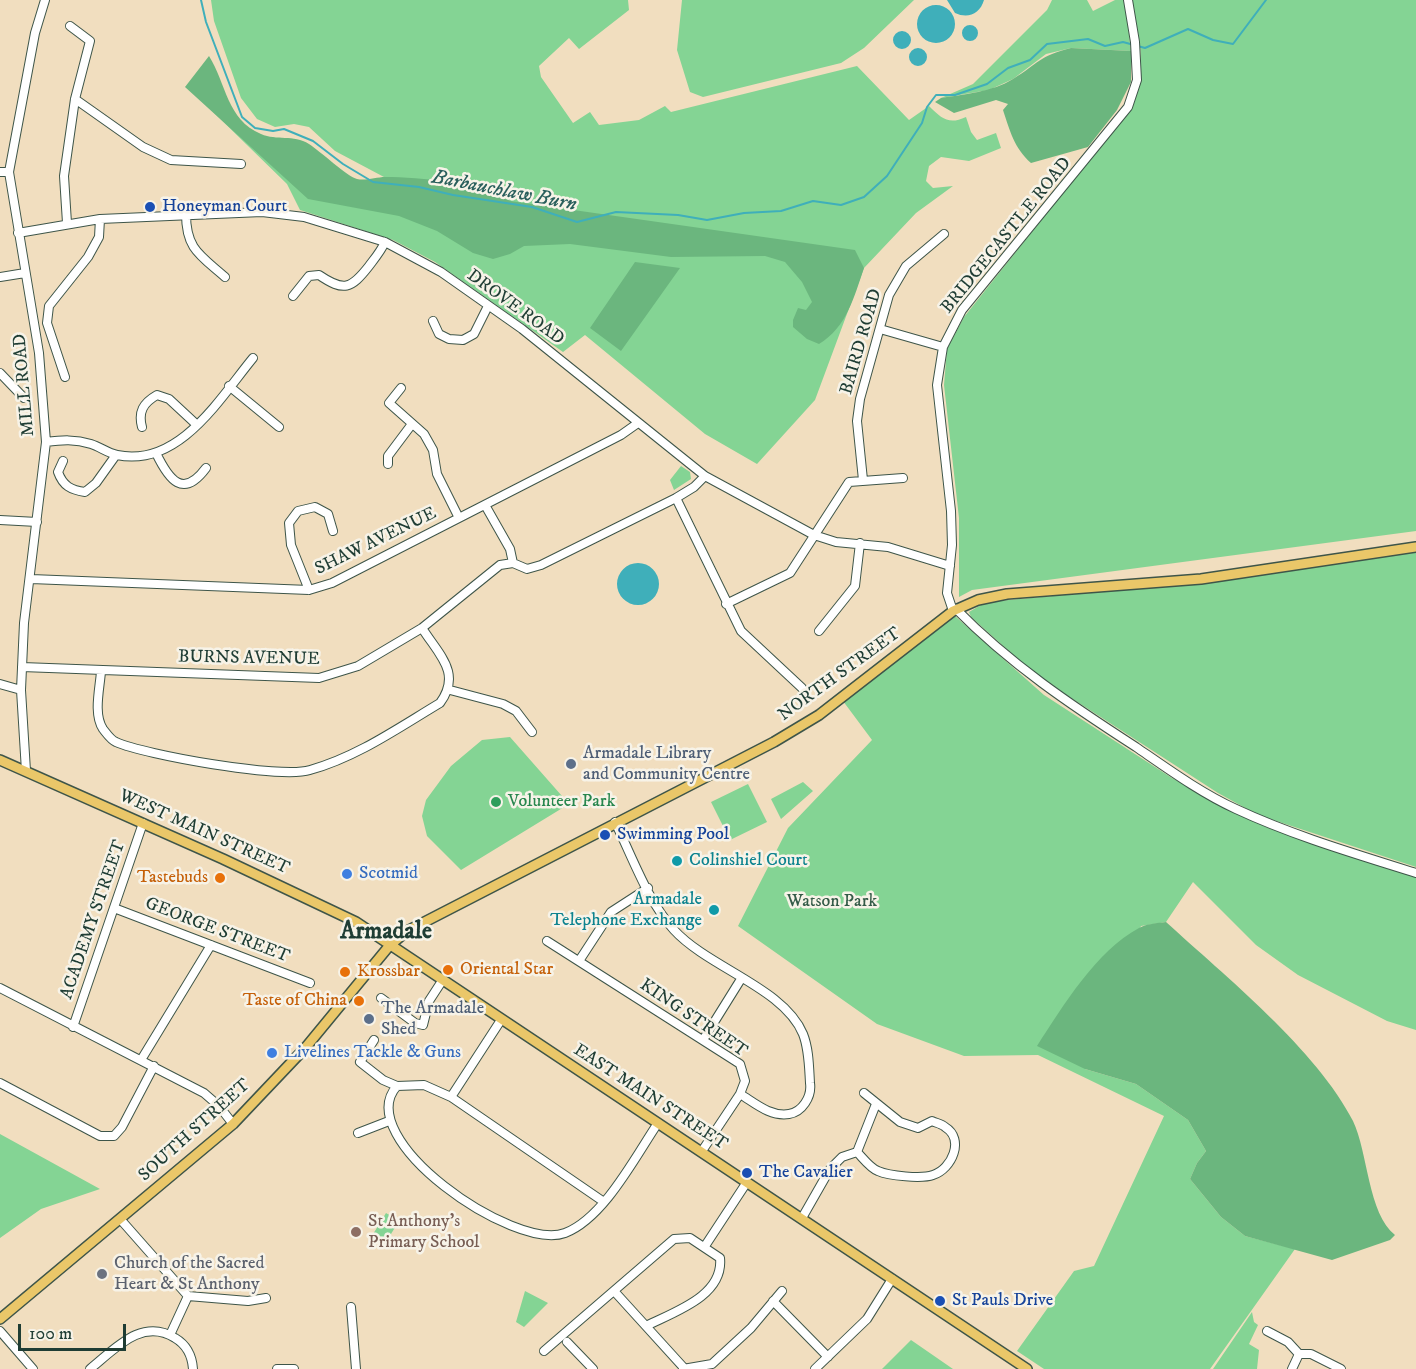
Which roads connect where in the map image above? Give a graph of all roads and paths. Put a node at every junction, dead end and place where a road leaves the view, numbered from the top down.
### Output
1 (45, 0) edge
2 (1128, 0) edge
3 (70, 26) dead end
4 (75, 99) junction
5 (241, 164) dead end
6 (0, 172) edge
7 (9, 172) junction
8 (186, 214) junction
9 (100, 219) junction
10 (68, 223) junction
11 (18, 233) junction
12 (944, 234) dead end
13 (385, 242) junction
14 (25, 273) junction
15 (0, 277) edge
16 (225, 277) dead end
17 (293, 296) dead end
18 (488, 306) junction
19 (433, 321) dead end
20 (880, 329) junction
21 (944, 347) junction
22 (253, 358) dead end
23 (0, 373) edge
24 (66, 377) dead end
25 (229, 386) junction
26 (401, 388) dead end
27 (24, 398) dead end
28 (638, 423) junction
29 (412, 424) junction
30 (197, 425) junction
31 (142, 427) dead end
32 (279, 427) dead end
33 (46, 442) junction
34 (156, 453) junction
35 (116, 455) junction
36 (63, 461) dead end
37 (388, 464) dead end
38 (206, 468) dead end
39 (705, 476) junction
40 (903, 478) dead end
41 (862, 480) junction
42 (676, 498) junction
43 (485, 504) junction
44 (459, 518) junction
45 (0, 520) edge
46 (37, 522) junction
47 (333, 531) dead end
48 (814, 535) junction
49 (860, 543) junction
50 (1416, 547) edge
51 (513, 563) junction
52 (950, 566) junction
53 (31, 579) junction
54 (309, 590) junction
55 (726, 604) junction
56 (954, 610) junction
57 (422, 628) junction
58 (819, 631) dead end
59 (22, 667) junction
60 (101, 671) junction
61 (0, 684) edge
62 (802, 688) dead end
63 (21, 690) junction
64 (450, 690) junction
65 (532, 732) dead end
66 (0, 760) edge
67 (26, 771) junction
68 (615, 822) junction
69 (143, 823) junction
70 (1416, 873) edge
71 (648, 888) junction
72 (114, 908) junction
73 (547, 941) dead end
74 (211, 945) junction
75 (390, 945) junction
76 (579, 961) junction
77 (741, 979) junction
78 (442, 981) junction
79 (310, 982) dead end
80 (0, 988) edge
81 (381, 998) dead end
82 (501, 1020) junction
83 (73, 1027) junction
84 (374, 1040) dead end
85 (703, 1040) junction
86 (141, 1060) junction
87 (154, 1066) junction
88 (0, 1083) edge
89 (397, 1086) junction
90 (864, 1093) dead end
91 (740, 1094) junction
92 (451, 1097) junction
93 (876, 1104) junction
94 (389, 1121) junction
95 (658, 1123) junction
96 (232, 1124) junction
97 (358, 1133) dead end
98 (702, 1151) junction
99 (857, 1152) junction
100 (747, 1182) junction
101 (604, 1202) junction
102 (802, 1218) junction
103 (121, 1220) junction
104 (705, 1246) junction
105 (892, 1279) junction
106 (614, 1291) junction
107 (782, 1291) dead end
108 (188, 1296) junction
109 (266, 1298) dead end
110 (773, 1301) junction
111 (351, 1306) dead end
112 (1, 1317) edge
113 (646, 1326) junction
114 (0, 1331) edge
115 (1267, 1331) dead end
116 (170, 1335) junction
117 (567, 1341) dead end
118 (544, 1351) dead end
119 (1299, 1354) junction
120 (828, 1357) junction
121 (33, 1369) edge
122 (90, 1369) edge
123 (193, 1369) edge
124 (277, 1369) edge
125 (294, 1369) edge
126 (353, 1369) edge
127 (592, 1369) edge
128 (684, 1369) edge
129 (815, 1369) edge
130 (1027, 1369) edge
131 (1292, 1369) edge
132 (1341, 1369) edge

1 - 7 street, MILL ROAD
2 - 21 street, BRIDGECASTLE ROAD
3 - 4 street
4 - 5 street
4 - 10 street
6 - 7 street
7 - 11 street, MILL ROAD
8 - 9 street, DROVE ROAD
8 - 13 street, DROVE ROAD
8 - 16 street
9 - 10 street, DROVE ROAD
9 - 24 street
10 - 11 street, DROVE ROAD
11 - 14 street, MILL ROAD
12 - 20 street, BAIRD ROAD
13 - 17 street
13 - 18 street, DROVE ROAD
14 - 15 street
14 - 33 street, MILL ROAD
18 - 19 street
18 - 28 street, DROVE ROAD
20 - 21 street
20 - 41 street, BAIRD ROAD
21 - 52 street, BRIDGECASTLE ROAD
22 - 25 street
23 - 27 street
25 - 30 street
25 - 32 street
26 - 29 street
28 - 39 street, DROVE ROAD
28 - 43 street, SHAW AVENUE
29 - 37 street
29 - 44 street
30 - 31 street
30 - 34 street
33 - 35 street
33 - 46 street, MILL ROAD
34 - 35 street
34 - 38 street
35 - 36 street
39 - 42 street, BURNS AVENUE
39 - 48 street, DROVE ROAD
40 - 41 street
41 - 48 street
42 - 51 street, BURNS AVENUE
42 - 55 street
43 - 44 street, SHAW AVENUE
43 - 51 street
44 - 54 street, SHAW AVENUE
45 - 46 street
46 - 53 street, MILL ROAD
47 - 54 street
48 - 49 street, DROVE ROAD
48 - 55 street
49 - 52 street, DROVE ROAD
49 - 58 street
50 - 56 main road, NORTH STREET
51 - 57 street, BURNS AVENUE
52 - 56 street, BRIDGECASTLE ROAD
53 - 54 street, SHAW AVENUE
53 - 59 street, MILL ROAD
55 - 62 street
56 - 68 main road, NORTH STREET
56 - 70 street
57 - 60 street, BURNS AVENUE
57 - 64 street
59 - 60 street, BURNS AVENUE
59 - 63 street, MILL ROAD
60 - 64 street
61 - 63 street
63 - 67 street, MILL ROAD
64 - 65 street
66 - 67 main road, WEST MAIN STREET
67 - 69 main road, WEST MAIN STREET
68 - 71 street
68 - 75 main road, NORTH STREET
69 - 72 street, ACADEMY STREET
69 - 75 main road, WEST MAIN STREET
71 - 76 street
71 - 77 street
72 - 74 street, GEORGE STREET
72 - 83 street, ACADEMY STREET
73 - 76 street, KING STREET
74 - 79 street, GEORGE STREET
74 - 86 street
75 - 78 main road, EAST MAIN STREET
75 - 96 main road, SOUTH STREET
76 - 85 street, KING STREET
77 - 85 street
77 - 91 street
78 - 81 street
78 - 82 main road, EAST MAIN STREET
80 - 83 street
82 - 92 street
82 - 95 main road, EAST MAIN STREET
83 - 86 street
84 - 89 street
85 - 91 street, KING STREET
86 - 87 street
87 - 88 street
87 - 96 street
89 - 92 street
89 - 94 street
90 - 93 street
91 - 98 street
92 - 101 street
93 - 99 street
93 - 99 street
94 - 97 street
94 - 101 street
95 - 98 main road, EAST MAIN STREET
95 - 101 street
96 - 103 main road, SOUTH STREET
98 - 100 main road, EAST MAIN STREET
99 - 102 street
100 - 102 main road, EAST MAIN STREET
100 - 104 street
102 - 105 main road, EAST MAIN STREET
103 - 108 street
103 - 112 main road, SOUTH STREET
104 - 106 street
104 - 113 street
105 - 120 street
105 - 130 main road, EAST MAIN STREET
106 - 113 street
106 - 118 street
107 - 110 street
108 - 109 street
108 - 116 street
110 - 120 street
110 - 128 street
111 - 126 street
113 - 128 street
114 - 121 street
115 - 119 street
116 - 122 street
116 - 123 street
117 - 127 street
119 - 131 street
119 - 132 street
120 - 129 street
124 - 125 street

